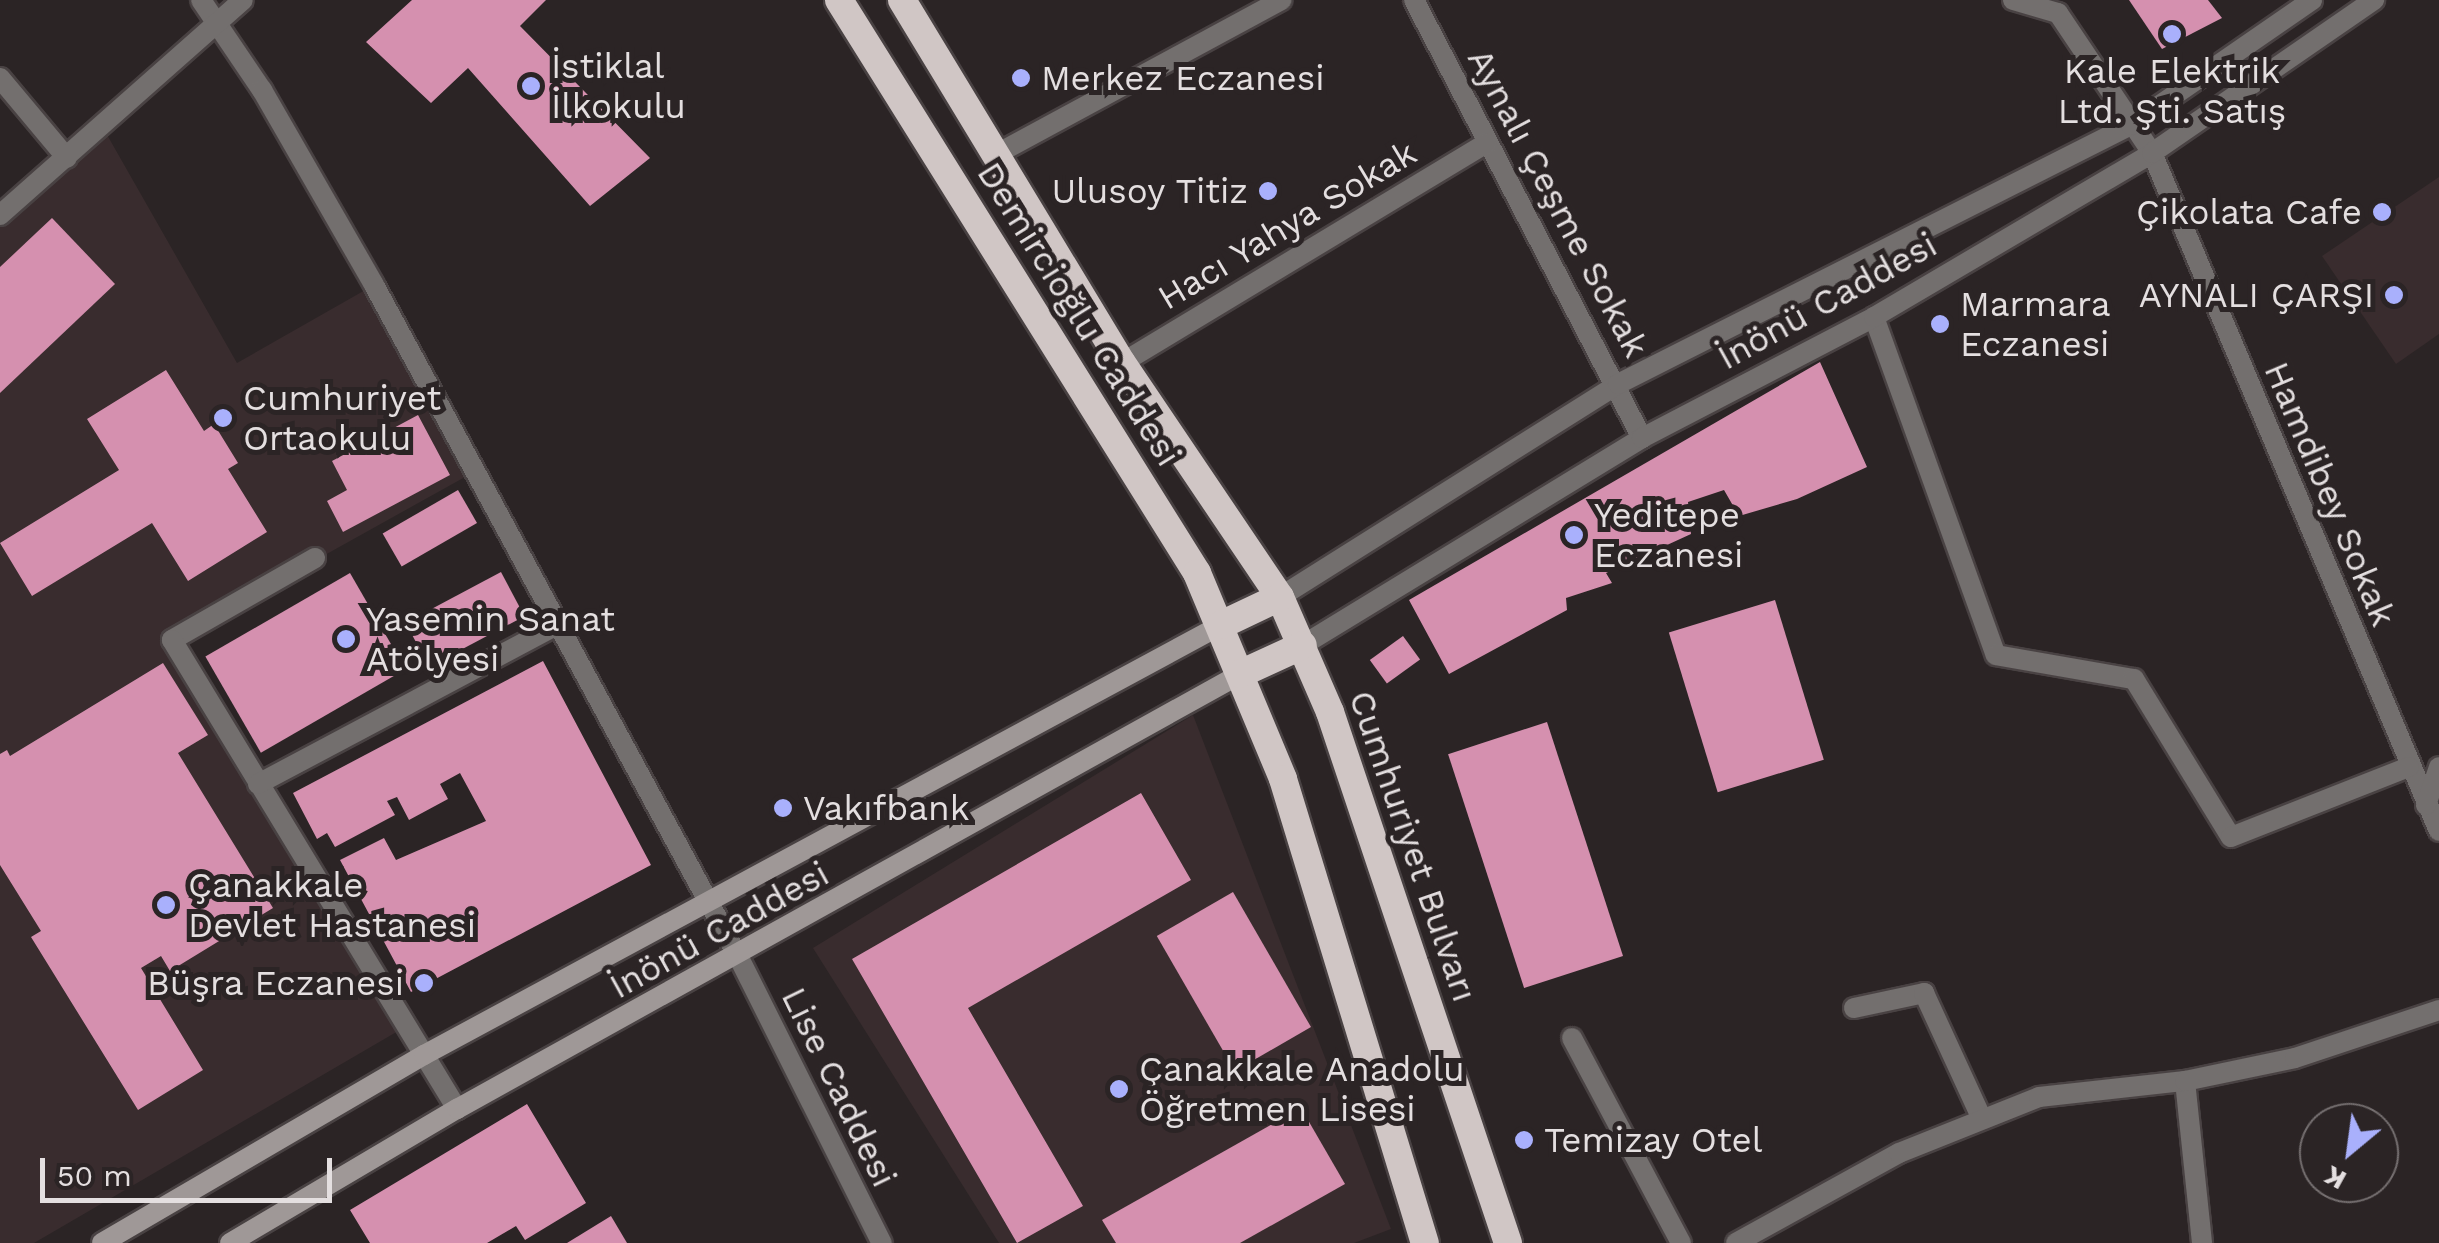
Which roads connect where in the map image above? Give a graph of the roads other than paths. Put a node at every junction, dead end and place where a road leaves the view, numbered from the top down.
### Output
1 (201, 0) edge
2 (242, 0) edge
3 (839, 0) edge
4 (902, 0) edge
5 (1281, 0) edge
6 (1414, 0) edge
7 (2013, 0) edge
8 (2312, 0) edge
9 (2374, 0) edge
10 (219, 22) junction
11 (0, 78) edge
12 (2132, 125) junction
13 (1486, 143) junction
14 (2152, 153) junction
15 (994, 156) junction
16 (67, 158) junction
17 (0, 215) edge
18 (1874, 316) junction
19 (1122, 364) junction
20 (1618, 384) junction
21 (1642, 438) junction
22 (316, 558) dead end
23 (1280, 597) junction
24 (555, 626) junction
25 (1221, 626) junction
26 (1303, 645) junction
27 (1240, 674) junction
28 (2409, 767) junction
29 (2439, 767) edge
30 (258, 784) junction
31 (2426, 805) junction
32 (2439, 831) edge
33 (709, 906) junction
34 (739, 958) junction
35 (1854, 1008) dead end
36 (2439, 1010) edge
37 (1572, 1038) dead end
38 (424, 1056) junction
39 (2185, 1081) junction
40 (457, 1110) junction
41 (1982, 1119) junction
42 (102, 1243) edge
43 (230, 1243) edge
44 (882, 1243) edge
45 (1425, 1243) edge
46 (1508, 1243) edge
47 (1681, 1243) edge
48 (1736, 1243) edge
49 (2202, 1243) edge

1 - 10 street, Lise Caddesi
2 - 10 street
3 - 25 highway, Demircioğlu Caddesi
4 - 15 highway, Demircioğlu Caddesi
5 - 15 street
6 - 13 street, Aynalı Çeşme Sokak
7 - 12 street, Hamdibey Sokak
8 - 12 street, İnönü Caddesi
9 - 14 street, İnönü Caddesi
10 - 16 street
10 - 24 street, Lise Caddesi
11 - 16 street
12 - 14 street, Hamdibey Sokak
12 - 20 street, İnönü Caddesi
13 - 19 street, Hacı Yahya Sokak
13 - 20 street, Aynalı Çeşme Sokak
14 - 18 street, İnönü Caddesi
14 - 28 street, Hamdibey Sokak
15 - 19 highway, Demircioğlu Caddesi
16 - 17 street
18 - 21 street, İnönü Caddesi
18 - 28 street
19 - 23 highway, Demircioğlu Caddesi
20 - 21 street, Aynalı Çeşme Sokak
20 - 23 street, İnönü Caddesi
21 - 26 street, İnönü Caddesi
22 - 30 street
23 - 25 highway
23 - 26 highway, Demircioğlu Caddesi
24 - 30 street
24 - 33 street, Lise Caddesi
25 - 27 highway, Demircioğlu Caddesi
25 - 33 main road, İnönü Caddesi
26 - 27 highway
26 - 46 highway, Cumhuriyet Bulvarı
27 - 34 main road, İnönü Caddesi
27 - 45 highway
28 - 31 street, Hamdibey Sokak
29 - 31 street
30 - 38 street
31 - 32 street, Hamdibey Sokak
33 - 34 street, Lise Caddesi
33 - 38 main road, İnönü Caddesi
34 - 40 main road, İnönü Caddesi
34 - 44 street, Lise Caddesi
35 - 41 street
36 - 39 street
37 - 47 street
38 - 40 street
38 - 42 main road, İnönü Caddesi
39 - 41 street
39 - 49 street
40 - 43 main road, İnönü Caddesi
41 - 48 street

